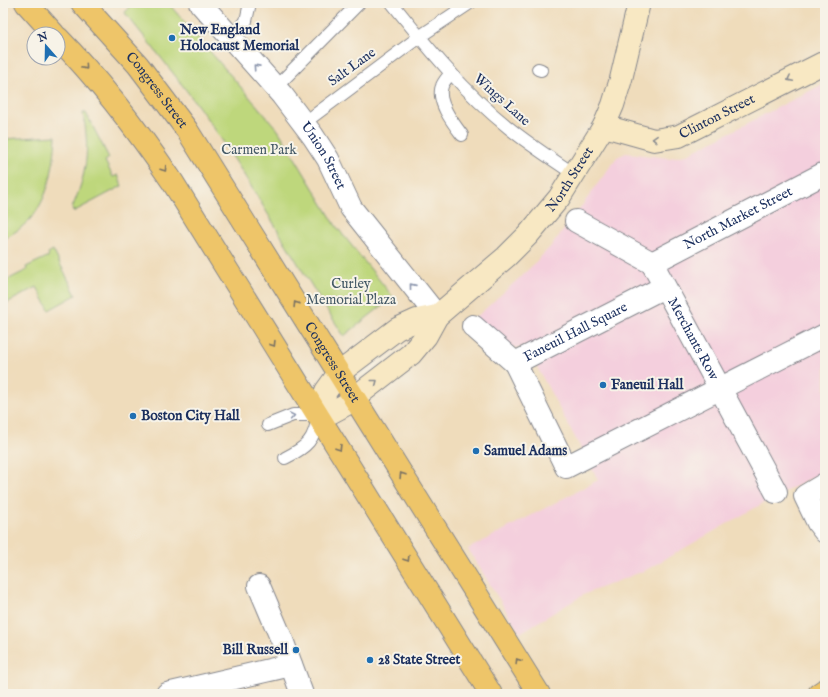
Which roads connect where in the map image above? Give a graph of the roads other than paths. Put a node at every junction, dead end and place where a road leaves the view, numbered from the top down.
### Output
1 (26, 3) edge
2 (200, 3) edge
3 (250, 3) edge
4 (359, 3) edge
5 (392, 3) edge
6 (470, 3) edge
7 (639, 3) edge
8 (86, 4) edge
9 (47, 26) edge
10 (419, 37) junction
11 (231, 39) junction
12 (66, 47) edge
13 (825, 62) edge
14 (451, 73) junction
15 (275, 88) junction
16 (304, 123) junction
17 (604, 126) junction
18 (462, 135) dead end
19 (825, 173) edge
20 (574, 174) junction
21 (576, 221) dead end
22 (652, 263) junction
23 (664, 287) junction
24 (437, 316) junction
25 (473, 326) dead end
26 (825, 335) edge
27 (515, 363) junction
28 (339, 373) junction
29 (719, 389) junction
30 (354, 399) junction
31 (318, 415) junction
32 (268, 425) dead end
33 (285, 458) dead end
34 (825, 484) edge
35 (776, 492) dead end
36 (825, 532) edge
37 (259, 586) dead end
38 (291, 665) junction
39 (825, 690) edge
40 (167, 694) edge
41 (302, 694) edge
42 (491, 694) edge
43 (539, 694) edge
44 (819, 694) edge

1 - 9 main road
2 - 11 street, Union Street
3 - 11 lane
4 - 15 lane
5 - 10 lane, Wings Lane
6 - 10 lane, Salt Lane
7 - 17 main road, North Street
28 -> 8 main road, Congress Street
10 - 14 lane, Wings Lane
10 - 16 lane, Salt Lane
15 -> 11 street, Union Street
12 -> 31 main road
13 -> 17 main road, Clinton Street
14 - 18 lane
14 - 20 lane, Wings Lane
15 - 16 street, Union Street
24 -> 16 street, Union Street
17 - 20 main road, North Street
19 - 22 street, North Market Street
20 - 24 main road, North Street
21 - 22 street
22 - 23 street, Merchants Row
23 - 27 street, Faneuil Hall Square
23 - 29 street, Merchants Row
24 - 28 main road, North Street
30 -> 24 main road, North Street
25 - 27 street
26 - 29 street
27 - 29 street, Faneuil Hall Square
28 - 30 main road, Congress Street
28 - 31 main road, North Street
29 - 35 street, Merchants Row
30 - 31 main road, North Street
43 -> 30 main road, Congress Street
32 -> 31 lane
31 - 33 lane
31 -> 42 main road
34 - 36 street
37 - 38 street
38 - 40 street
38 - 41 street
39 - 44 main road

